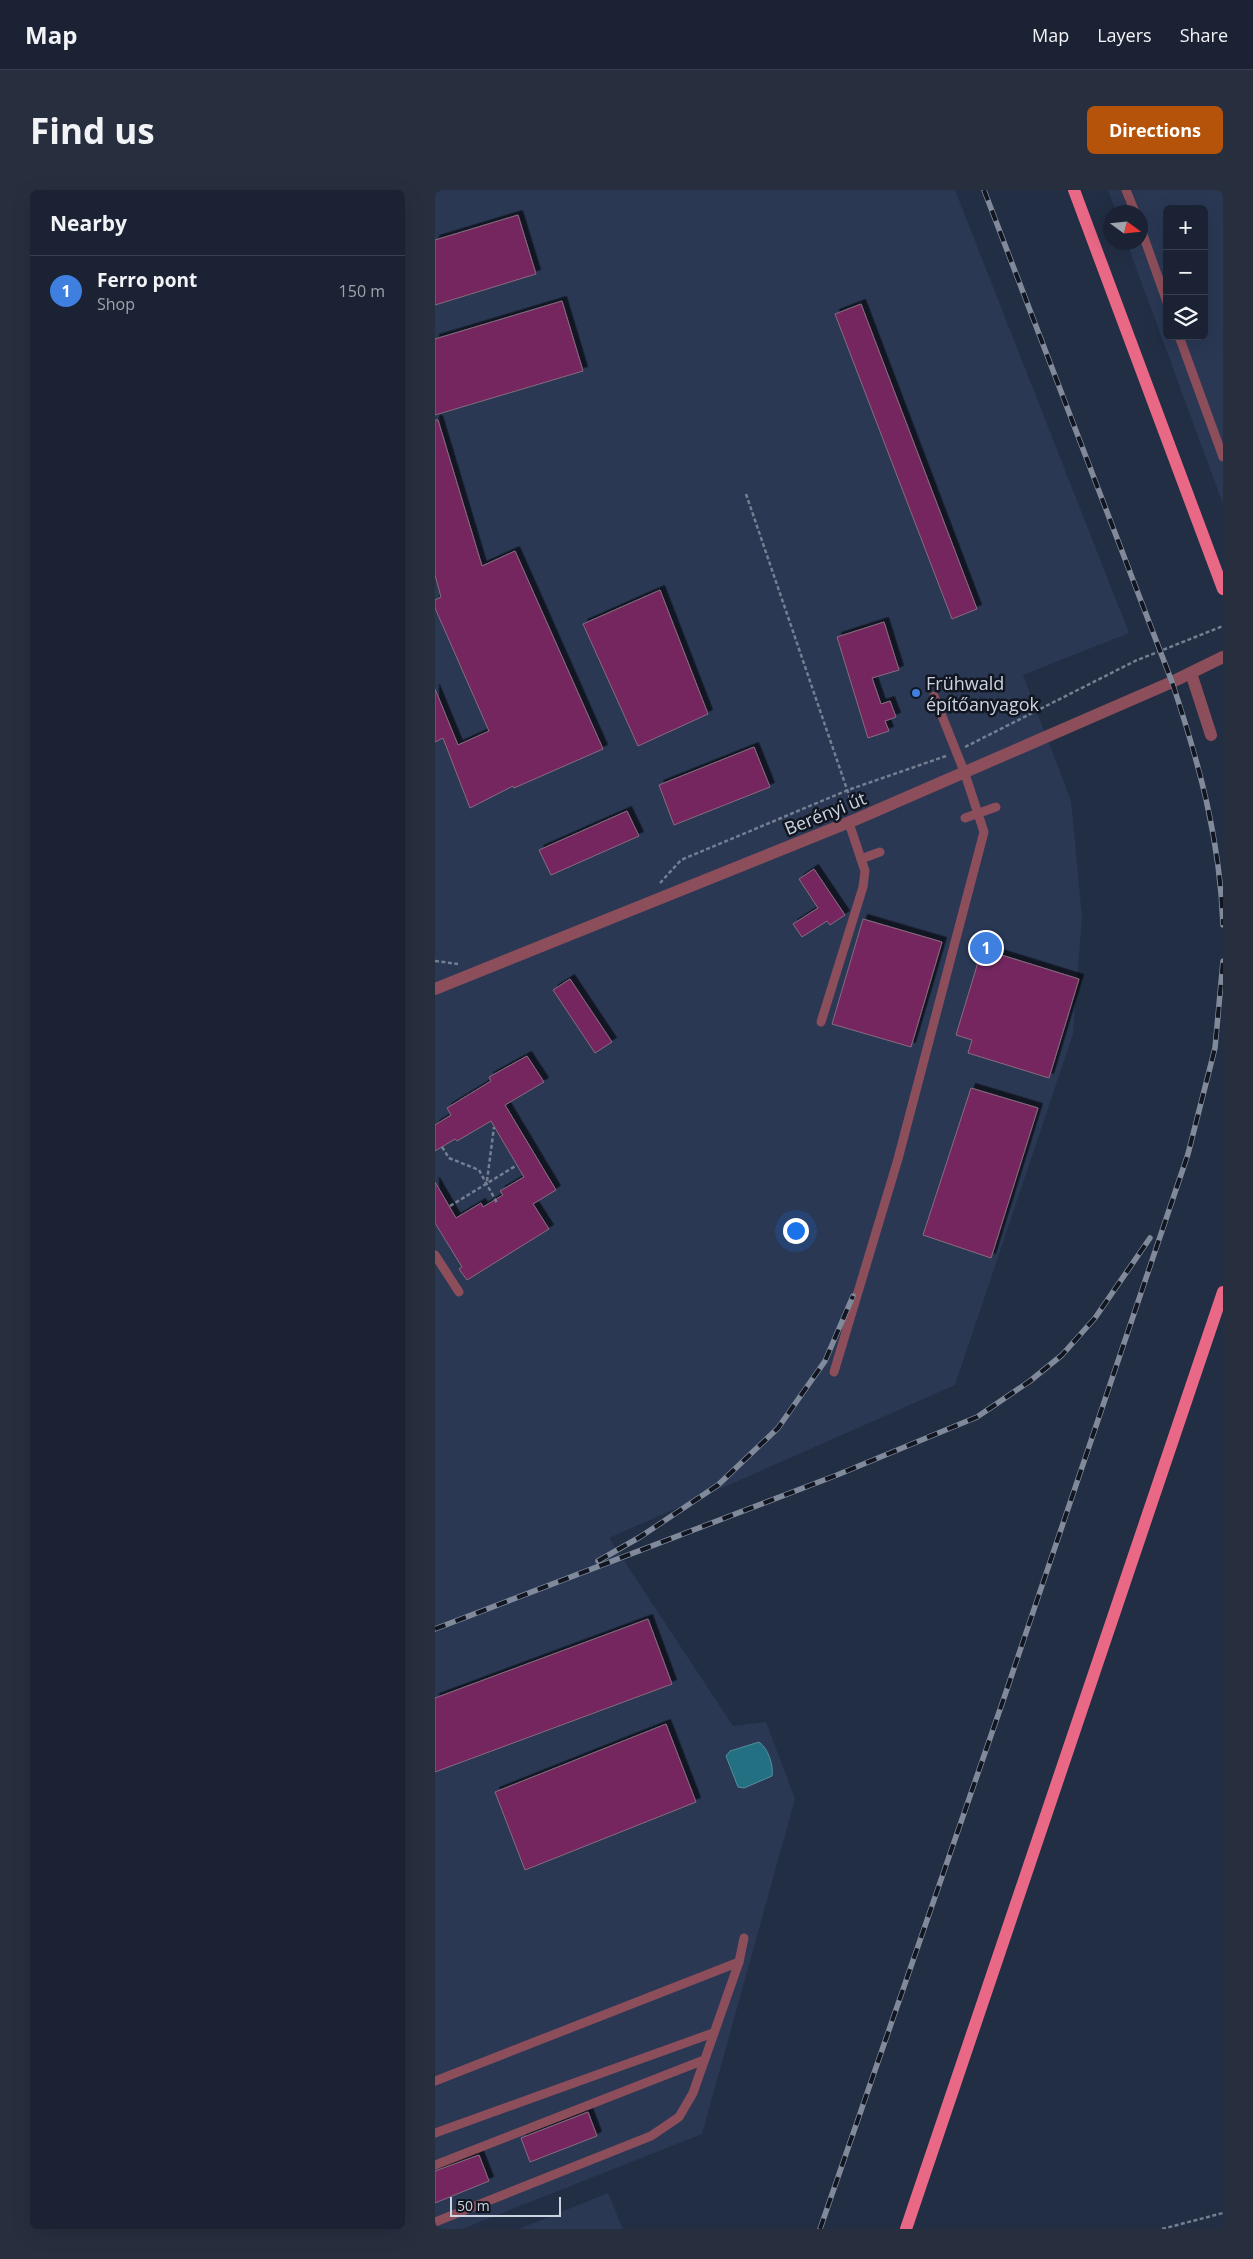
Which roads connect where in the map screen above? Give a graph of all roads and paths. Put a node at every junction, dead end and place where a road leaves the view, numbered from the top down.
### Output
1 (1074, 190) edge
2 (1126, 190) edge
3 (1132, 205) edge
4 (1148, 249) edge
5 (1165, 295) edge
6 (1180, 340) edge
7 (1223, 457) edge
8 (747, 494) dead end
9 (1223, 588) edge
10 (1223, 626) edge
11 (1223, 657) edge
12 (1191, 673) junction
13 (934, 696) dead end
14 (1211, 735) dead end
15 (955, 753) junction
16 (964, 771) junction
17 (848, 790) junction
18 (996, 807) dead end
19 (978, 813) junction
20 (965, 818) dead end
21 (853, 821) junction
22 (880, 852) dead end
23 (861, 859) junction
24 (657, 887) dead end
25 (435, 961) edge
26 (466, 961) dead end
27 (435, 990) edge
28 (821, 1022) dead end
29 (495, 1127) dead end
30 (442, 1147) dead end
31 (517, 1165) dead end
32 (487, 1183) junction
33 (497, 1203) dead end
34 (450, 1206) dead end
35 (435, 1255) edge
36 (459, 1292) dead end
37 (1223, 1292) edge
38 (834, 1372) dead end
39 (744, 1938) dead end
40 (739, 1962) junction
41 (713, 2033) junction
42 (704, 2060) junction
43 (435, 2081) edge
44 (435, 2133) edge
45 (435, 2165) edge
46 (1223, 2213) edge
47 (435, 2222) edge
48 (906, 2229) edge
49 (1162, 2229) edge

1 - 9 main road
2 - 3 lane
4 - 5 lane
6 - 7 lane
8 - 17 path
10 - 15 path
11 - 12 street, Berényi út
12 - 14 street
12 - 16 street, Berényi út
13 - 15 lane
15 - 16 lane
15 - 17 path
16 - 19 lane
16 - 21 street, Berényi út
17 - 21 path
17 - 24 path
18 - 19 lane
19 - 20 lane
19 - 38 lane
21 - 23 lane
21 - 27 street, Berényi út
22 - 23 lane
23 - 28 lane
25 - 26 path
29 - 32 path
30 - 32 path
31 - 32 path
32 - 33 path
32 - 34 path
35 - 36 lane
37 - 48 main road
39 - 40 lane
40 - 41 lane
40 - 43 lane
41 - 42 lane
41 - 44 lane
42 - 45 lane
42 - 47 lane
46 - 49 path

